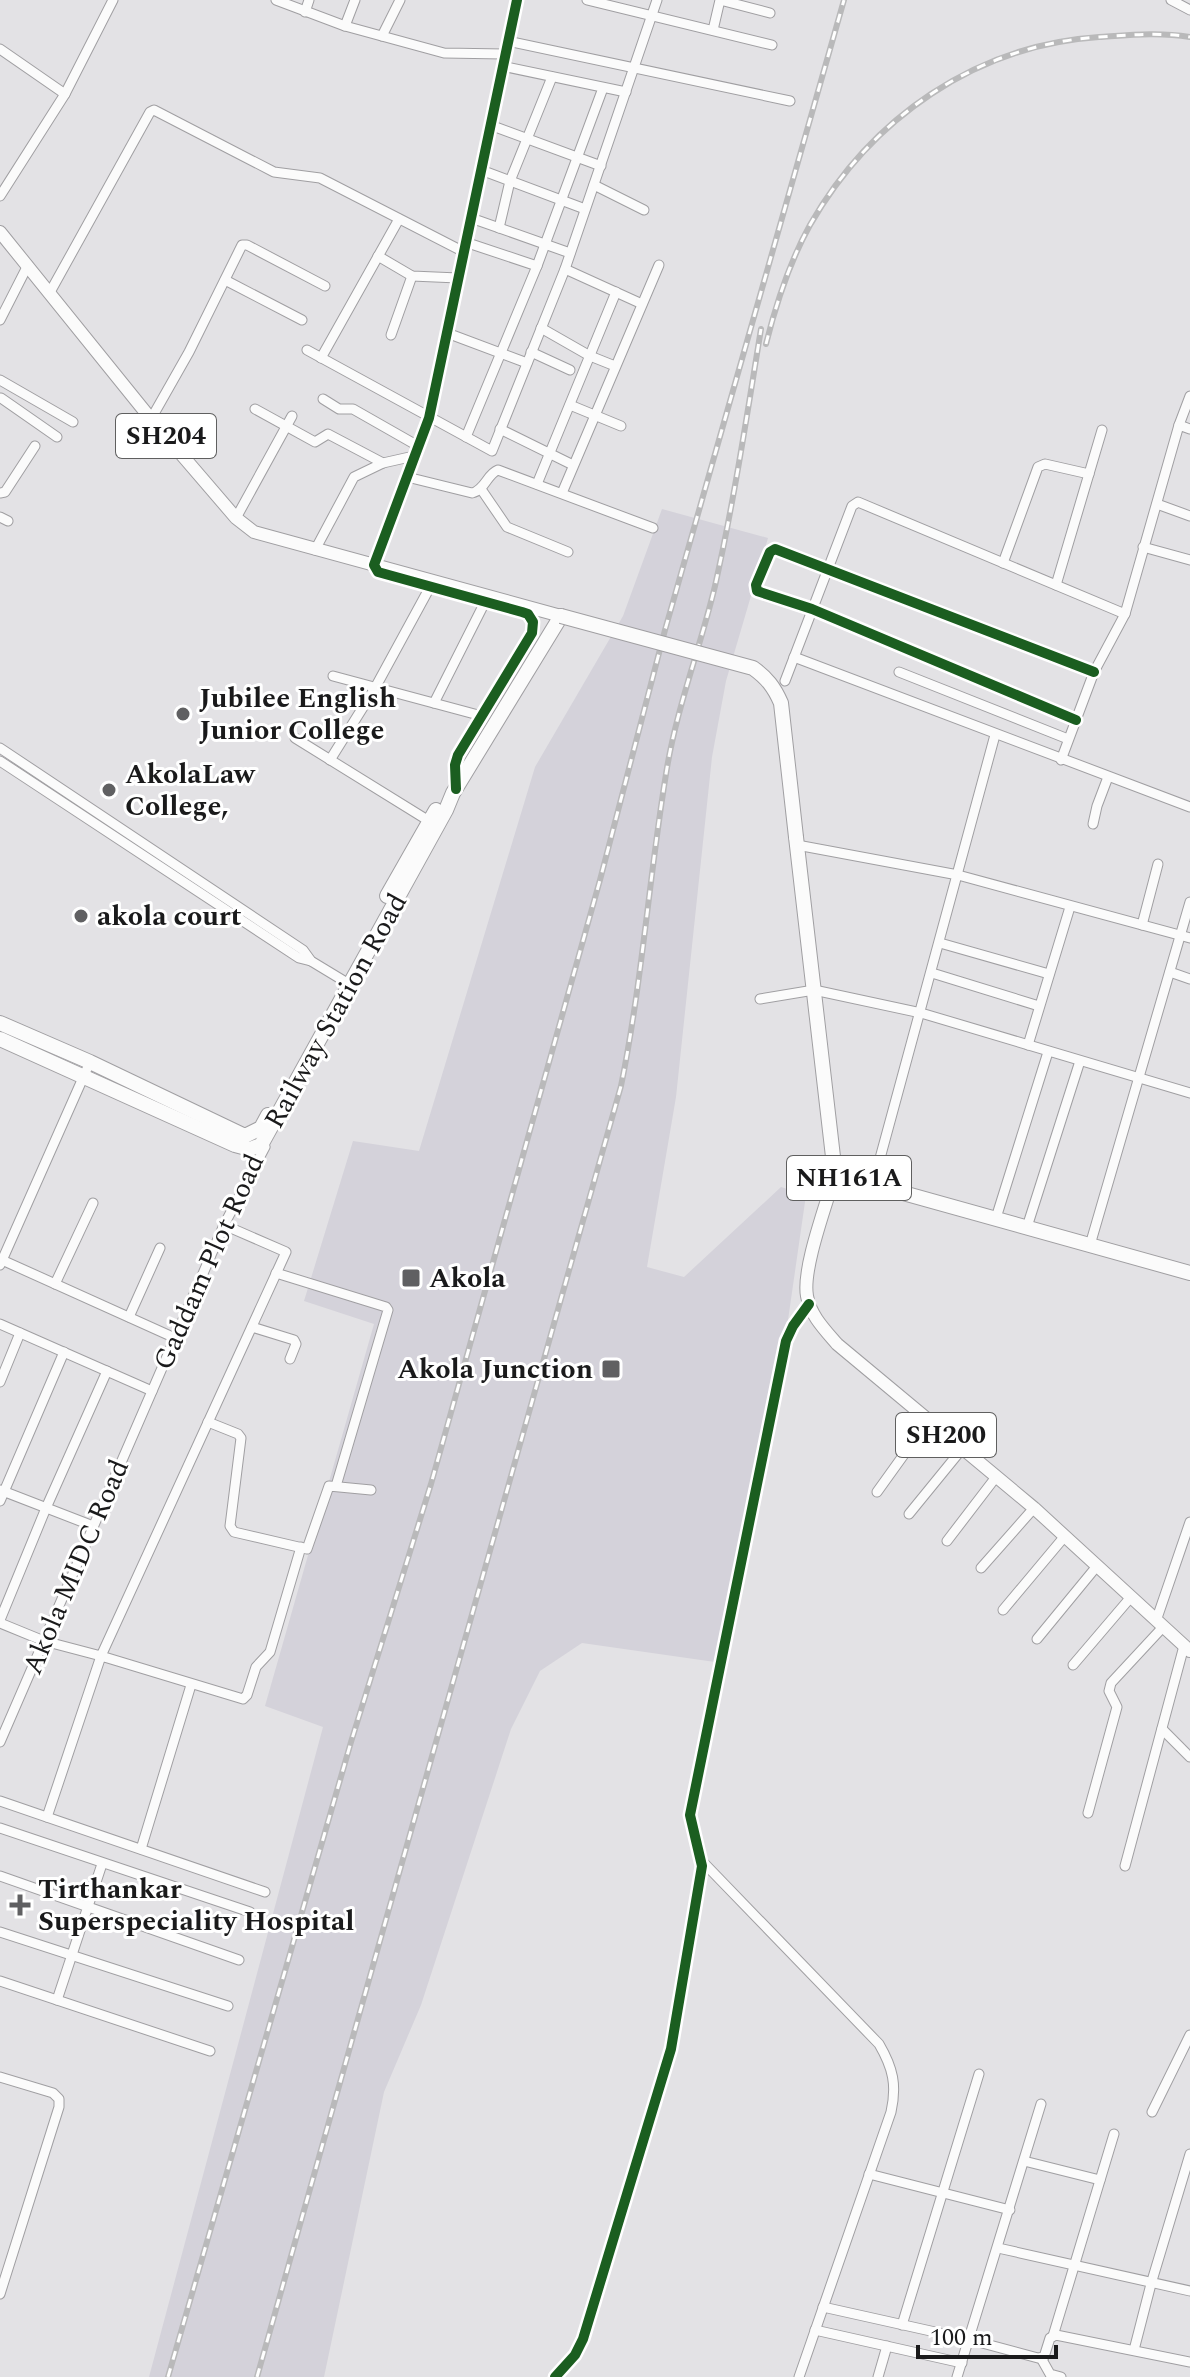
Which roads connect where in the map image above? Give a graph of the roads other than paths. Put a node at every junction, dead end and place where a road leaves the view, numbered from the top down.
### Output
1 (113, 0) edge
2 (276, 0) edge
3 (309, 0) edge
4 (355, 0) edge
5 (400, 0) edge
6 (517, 0) edge
7 (587, 0) edge
8 (657, 0) edge
9 (1171, 0) edge
10 (1190, 10) edge
11 (305, 12) junction
12 (770, 13) dead end
13 (652, 14) junction
14 (345, 26) junction
15 (713, 30) junction
16 (382, 36) junction
17 (507, 41) junction
18 (772, 45) dead end
19 (0, 49) edge
20 (504, 54) junction
21 (502, 66) junction
22 (635, 69) junction
23 (552, 77) junction
24 (603, 88) junction
25 (626, 92) junction
26 (65, 94) junction
27 (790, 101) dead end
28 (490, 125) junction
29 (527, 138) junction
30 (577, 158) junction
31 (601, 166) junction
32 (481, 170) junction
33 (510, 181) junction
34 (594, 185) junction
35 (0, 196) edge
36 (562, 200) junction
37 (585, 209) junction
38 (644, 210) dead end
39 (471, 218) junction
40 (399, 219) junction
41 (499, 228) junction
42 (0, 232) edge
43 (546, 244) junction
44 (464, 247) junction
45 (570, 253) junction
46 (378, 256) junction
47 (28, 265) junction
48 (659, 265) dead end
49 (537, 266) junction
50 (565, 269) junction
51 (412, 276) junction
52 (458, 278) junction
53 (225, 280) junction
54 (325, 286) dead end
55 (616, 292) junction
56 (49, 294) junction
57 (642, 304) junction
58 (0, 320) edge
59 (302, 320) dead end
60 (541, 328) junction
61 (447, 333) junction
62 (391, 335) dead end
63 (307, 350) dead end
64 (531, 352) junction
65 (500, 353) junction
66 (590, 356) junction
67 (321, 358) junction
68 (527, 363) junction
69 (615, 366) junction
70 (570, 370) dead end
71 (4, 382) edge
72 (1190, 396) edge
73 (0, 399) edge
74 (323, 399) dead end
75 (570, 405) junction
76 (255, 409) dead end
77 (594, 416) junction
78 (429, 418) junction
79 (151, 419) junction
80 (290, 421) junction
81 (73, 422) dead end
82 (1179, 425) junction
83 (621, 426) dead end
84 (500, 429) junction
85 (1190, 429) edge
86 (1102, 430) dead end
87 (57, 437) dead end
88 (466, 437) junction
89 (35, 446) dead end
90 (416, 451) junction
91 (492, 451) junction
92 (549, 455) junction
93 (383, 463) junction
94 (573, 465) junction
95 (496, 470) junction
96 (1089, 474) junction
97 (407, 477) junction
98 (537, 484) junction
99 (481, 489) junction
100 (0, 493) edge
101 (562, 493) junction
102 (1157, 504) junction
103 (1190, 516) edge
104 (236, 518) junction
105 (653, 528) dead end
106 (1143, 547) junction
107 (315, 550) junction
108 (568, 552) dead end
109 (1190, 560) edge
110 (1003, 563) junction
111 (378, 566) junction
112 (828, 568) junction
113 (1056, 585) junction
114 (430, 587) junction
115 (485, 602) junction
116 (812, 609) junction
117 (1125, 614) junction
118 (561, 616) junction
119 (794, 657) junction
120 (899, 672) dead end
121 (1094, 672) junction
122 (333, 676) dead end
123 (785, 681) dead end
124 (375, 688) junction
125 (434, 703) junction
126 (482, 716) junction
127 (1076, 720) junction
128 (995, 735) junction
129 (295, 738) dead end
130 (1068, 739) junction
131 (0, 748) edge
132 (330, 760) junction
133 (1061, 760) junction
134 (0, 761) edge
135 (1108, 777) junction
136 (454, 791) junction
137 (1190, 807) edge
138 (429, 821) junction
139 (1093, 824) dead end
140 (796, 841) junction
141 (1158, 864) dead end
142 (958, 875) junction
143 (197, 885) junction
144 (1190, 902) edge
145 (1070, 907) junction
146 (1142, 925) junction
147 (1185, 937) edge
148 (940, 943) junction
149 (1170, 972) junction
150 (932, 973) junction
151 (1049, 974) junction
152 (1190, 979) edge
153 (345, 981) junction
154 (814, 990) junction
155 (760, 999) dead end
156 (1039, 1006) junction
157 (921, 1013) junction
158 (0, 1023) edge
159 (0, 1039) edge
160 (1028, 1045) junction
161 (1048, 1052) junction
162 (1080, 1061) junction
163 (90, 1062) junction
164 (84, 1077) junction
165 (1137, 1079) junction
166 (1190, 1093) edge
167 (258, 1139) junction
168 (835, 1174) junction
169 (873, 1184) junction
170 (93, 1203) dead end
171 (996, 1218) junction
172 (224, 1225) junction
173 (1027, 1227) junction
174 (1090, 1245) junction
175 (160, 1248) dead end
176 (1, 1262) edge
177 (276, 1273) junction
178 (1190, 1273) edge
179 (55, 1284) junction
180 (809, 1304) junction
181 (129, 1317) junction
182 (0, 1324) edge
183 (252, 1327) junction
184 (20, 1333) junction
185 (175, 1338) junction
186 (64, 1352) junction
187 (290, 1359) dead end
188 (107, 1371) junction
189 (0, 1382) edge
190 (152, 1391) junction
191 (928, 1421) junction
192 (208, 1422) junction
193 (962, 1449) junction
194 (996, 1477) junction
195 (336, 1486) junction
196 (371, 1490) dead end
197 (877, 1492) dead end
198 (1, 1494) edge
199 (46, 1508) junction
200 (1034, 1508) junction
201 (909, 1514) dead end
202 (1190, 1522) edge
203 (93, 1526) junction
204 (1065, 1536) junction
205 (947, 1541) dead end
206 (301, 1547) junction
207 (1186, 1548) edge
208 (1097, 1566) junction
209 (981, 1568) dead end
210 (1131, 1597) junction
211 (1003, 1610) dead end
212 (0, 1621) edge
213 (1160, 1624) junction
214 (1037, 1639) dead end
215 (44, 1641) junction
216 (1187, 1648) edge
217 (101, 1656) junction
218 (1073, 1665) dead end
219 (191, 1685) junction
220 (1162, 1729) junction
221 (0, 1742) edge
222 (1190, 1757) edge
223 (0, 1801) edge
224 (1088, 1813) dead end
225 (47, 1817) junction
226 (0, 1828) edge
227 (141, 1849) junction
228 (702, 1861) junction
229 (102, 1864) junction
230 (1125, 1866) dead end
231 (0, 1876) edge
232 (265, 1892) dead end
233 (88, 1906) junction
234 (250, 1912) dead end
235 (0, 1932) edge
236 (71, 1955) junction
237 (239, 1960) dead end
238 (0, 1981) edge
239 (57, 2000) junction
240 (228, 2006) dead end
241 (1190, 2035) edge
242 (210, 2051) dead end
243 (979, 2074) dead end
244 (0, 2077) edge
245 (1041, 2104) dead end
246 (1152, 2112) dead end
247 (1114, 2134) dead end
248 (1190, 2154) edge
249 (1024, 2161) junction
250 (869, 2174) junction
251 (1100, 2180) junction
252 (941, 2192) junction
253 (1010, 2210) junction
254 (998, 2248) junction
255 (1074, 2267) junction
256 (3, 2274) edge
257 (1151, 2284) junction
258 (1190, 2291) edge
259 (0, 2294) edge
260 (823, 2307) junction
261 (902, 2325) junction
262 (815, 2330) junction
263 (1053, 2336) junction
264 (971, 2340) junction
265 (887, 2346) junction
266 (1134, 2350) junction
267 (1041, 2358) junction
268 (1190, 2362) edge
269 (962, 2363) junction
270 (555, 2377) edge
271 (799, 2377) edge
272 (878, 2377) edge
273 (957, 2377) edge
274 (1061, 2377) edge

1 - 26 street
2 - 11 street
3 - 11 street
4 - 14 street
5 - 16 street
6 - 17 street
7 - 13 street
8 - 13 street
9 - 10 street
11 - 14 street
12 - 15 street
13 - 15 street
13 - 22 street
14 - 16 street
15 - 18 street
16 - 20 street
17 - 20 street
17 - 22 street
19 - 26 street
20 - 21 street
21 - 23 street
21 - 28 street
22 - 25 street
22 - 27 street
23 - 24 street
23 - 29 street
24 - 25 street
24 - 30 street
25 - 31 street
26 - 35 street
28 - 29 street
28 - 32 street
29 - 30 street
29 - 33 street
30 - 31 street
30 - 36 street
31 - 34 street
32 - 33 street
32 - 39 street
33 - 36 street
33 - 41 street
34 - 37 street
34 - 38 street
36 - 37 street
36 - 43 street
37 - 45 street
39 - 41 street
39 - 44 street
40 - 44 street
40 - 46 street
40 - 56 street
41 - 43 street
42 - 47 main road, SH204
43 - 45 street
43 - 49 street
44 - 49 street
44 - 52 street
45 - 50 street
46 - 51 street
46 - 67 street
47 - 56 main road, SH204
47 - 58 street
48 - 57 street
49 - 65 street
50 - 55 street
50 - 60 street
51 - 52 street
51 - 62 street
52 - 61 street
53 - 54 street
53 - 59 street
53 - 79 street
55 - 57 street
55 - 66 street
56 - 79 main road, SH204
57 - 69 street
60 - 64 street
60 - 66 street
61 - 65 street
61 - 78 street
63 - 67 street
64 - 68 street
64 - 70 street
65 - 68 street
65 - 88 street
66 - 69 street
66 - 75 street
67 - 78 street
68 - 84 street
69 - 77 street
71 - 73 street
71 - 81 street
72 - 82 street
73 - 87 street
74 - 90 street
75 - 77 street
75 - 92 street
76 - 80 street
77 - 83 street
77 - 94 street
78 - 88 street
78 - 90 street
79 - 104 main road, SH204
80 - 93 street
80 - 104 street
82 - 85 street
82 - 102 street
84 - 91 street
84 - 92 street
86 - 96 street
88 - 91 street
89 - 100 street
90 - 93 street
90 - 97 street
91 - 95 street
92 - 94 street
92 - 98 street
93 - 107 street
94 - 101 street
95 - 98 street
95 - 99 street
96 - 110 street
96 - 113 street
97 - 99 street
97 - 111 street
98 - 101 street
99 - 108 street
101 - 105 street
102 - 103 street
102 - 106 street
104 - 107 main road, SH204
106 - 109 street
106 - 117 street
107 - 111 main road, SH204
110 - 112 street
110 - 113 street
111 - 114 street
111 - 118 main road, SH204
112 - 116 street
112 - 116 street
112 - 121 street
113 - 117 street
114 - 115 street
114 - 124 street
115 - 125 street
115 - 126 street
116 - 119 street
116 - 127 street
117 - 121 street
118 - 136 highway, Railway Station Road
118 - 140 highway, NH161A, bridge
119 - 123 street
119 - 128 street
120 - 130 street
121 - 127 street
122 - 124 street
124 - 125 street
124 - 132 street
125 - 126 street
126 - 136 street
127 - 130 street
128 - 133 street
128 - 142 street
129 - 132 street
130 - 133 street
131 - 143 street
132 - 138 street
133 - 135 street
134 - 143 street
135 - 137 street
135 - 139 street
136 - 138 highway, Railway Station Road
136 - 153 highway, Railway Station Road
138 - 153 highway, Railway Station Road
140 - 142 street
140 - 154 highway, NH161A
141 - 146 street
142 - 145 street
142 - 148 street
143 - 153 street
144 - 147 street
145 - 146 street
145 - 151 street
146 - 147 street
147 - 149 street
148 - 150 street
148 - 151 street
149 - 152 street
149 - 165 street
150 - 156 street
150 - 157 street
151 - 156 street
153 - 167 highway, Railway Station Road
154 - 155 street
154 - 157 street
154 - 168 highway, NH161A
156 - 160 street
157 - 160 street
157 - 169 street
158 - 163 highway, Railway Station Road
159 - 164 highway, Railway Station Road
160 - 161 street
161 - 162 street
161 - 171 street
162 - 165 street
162 - 173 street
163 - 164 street
163 - 167 highway, Railway Station Road
164 - 167 highway, Railway Station Road
164 - 176 street
165 - 166 street
165 - 174 street
167 - 172 street, Gaddam Plot Road
168 - 169 highway, NH161A
168 - 180 main road
169 - 171 highway, NH161A
170 - 179 street
171 - 173 highway, NH161A
172 - 177 street
172 - 185 street, Gaddam Plot Road
173 - 174 highway, NH161A
174 - 178 highway, NH161A
175 - 181 street
176 - 179 street
177 - 183 street
177 - 195 street
179 - 181 street
180 - 191 main road, SH200
180 - 228 street
181 - 185 street
182 - 184 street
183 - 187 street
183 - 192 street
184 - 186 street
184 - 189 street
185 - 190 street, Gaddam Plot Road
186 - 188 street
186 - 198 street
188 - 190 street
188 - 199 street
190 - 203 street, Akola MIDC Road
191 - 193 main road, SH200
191 - 197 street
192 - 206 street
192 - 217 street
193 - 194 main road, SH200
193 - 201 street
194 - 200 main road, SH200
194 - 205 street
195 - 196 street
195 - 206 street
198 - 199 street
199 - 203 street
199 - 212 street
200 - 204 main road, SH200
200 - 209 street
202 - 207 street
203 - 215 street, Akola MIDC Road
204 - 208 main road, SH200
204 - 211 street
206 - 219 street
207 - 213 street
208 - 210 main road, SH200
208 - 214 street
210 - 213 main road, SH200
210 - 218 street
212 - 215 street
213 - 216 main road, SH200
213 - 224 street
215 - 217 street
215 - 221 street, Akola MIDC Road
216 - 220 street
217 - 219 street
217 - 225 street
219 - 227 street
220 - 222 street
220 - 230 street
223 - 225 street
225 - 227 street
226 - 229 street
227 - 232 street
228 - 250 street
228 - 270 street
229 - 233 street
229 - 234 street
231 - 233 street
233 - 236 street
233 - 237 street
235 - 236 street
236 - 239 street
236 - 240 street
238 - 239 street
239 - 242 street
241 - 246 street
243 - 252 street
244 - 256 street
245 - 249 street
247 - 251 street
248 - 257 street
249 - 251 street
249 - 253 street
250 - 252 street
250 - 260 street
251 - 255 street
252 - 253 street
252 - 261 street
253 - 254 street
254 - 255 street
254 - 264 street
255 - 257 street
255 - 263 street
256 - 259 street
257 - 258 street
257 - 266 street
260 - 261 street
260 - 262 street
261 - 264 street
262 - 265 street
262 - 271 street
263 - 266 street
263 - 267 street
264 - 267 street
264 - 269 street
265 - 269 street
265 - 272 street
266 - 268 street
267 - 274 street
269 - 273 street

